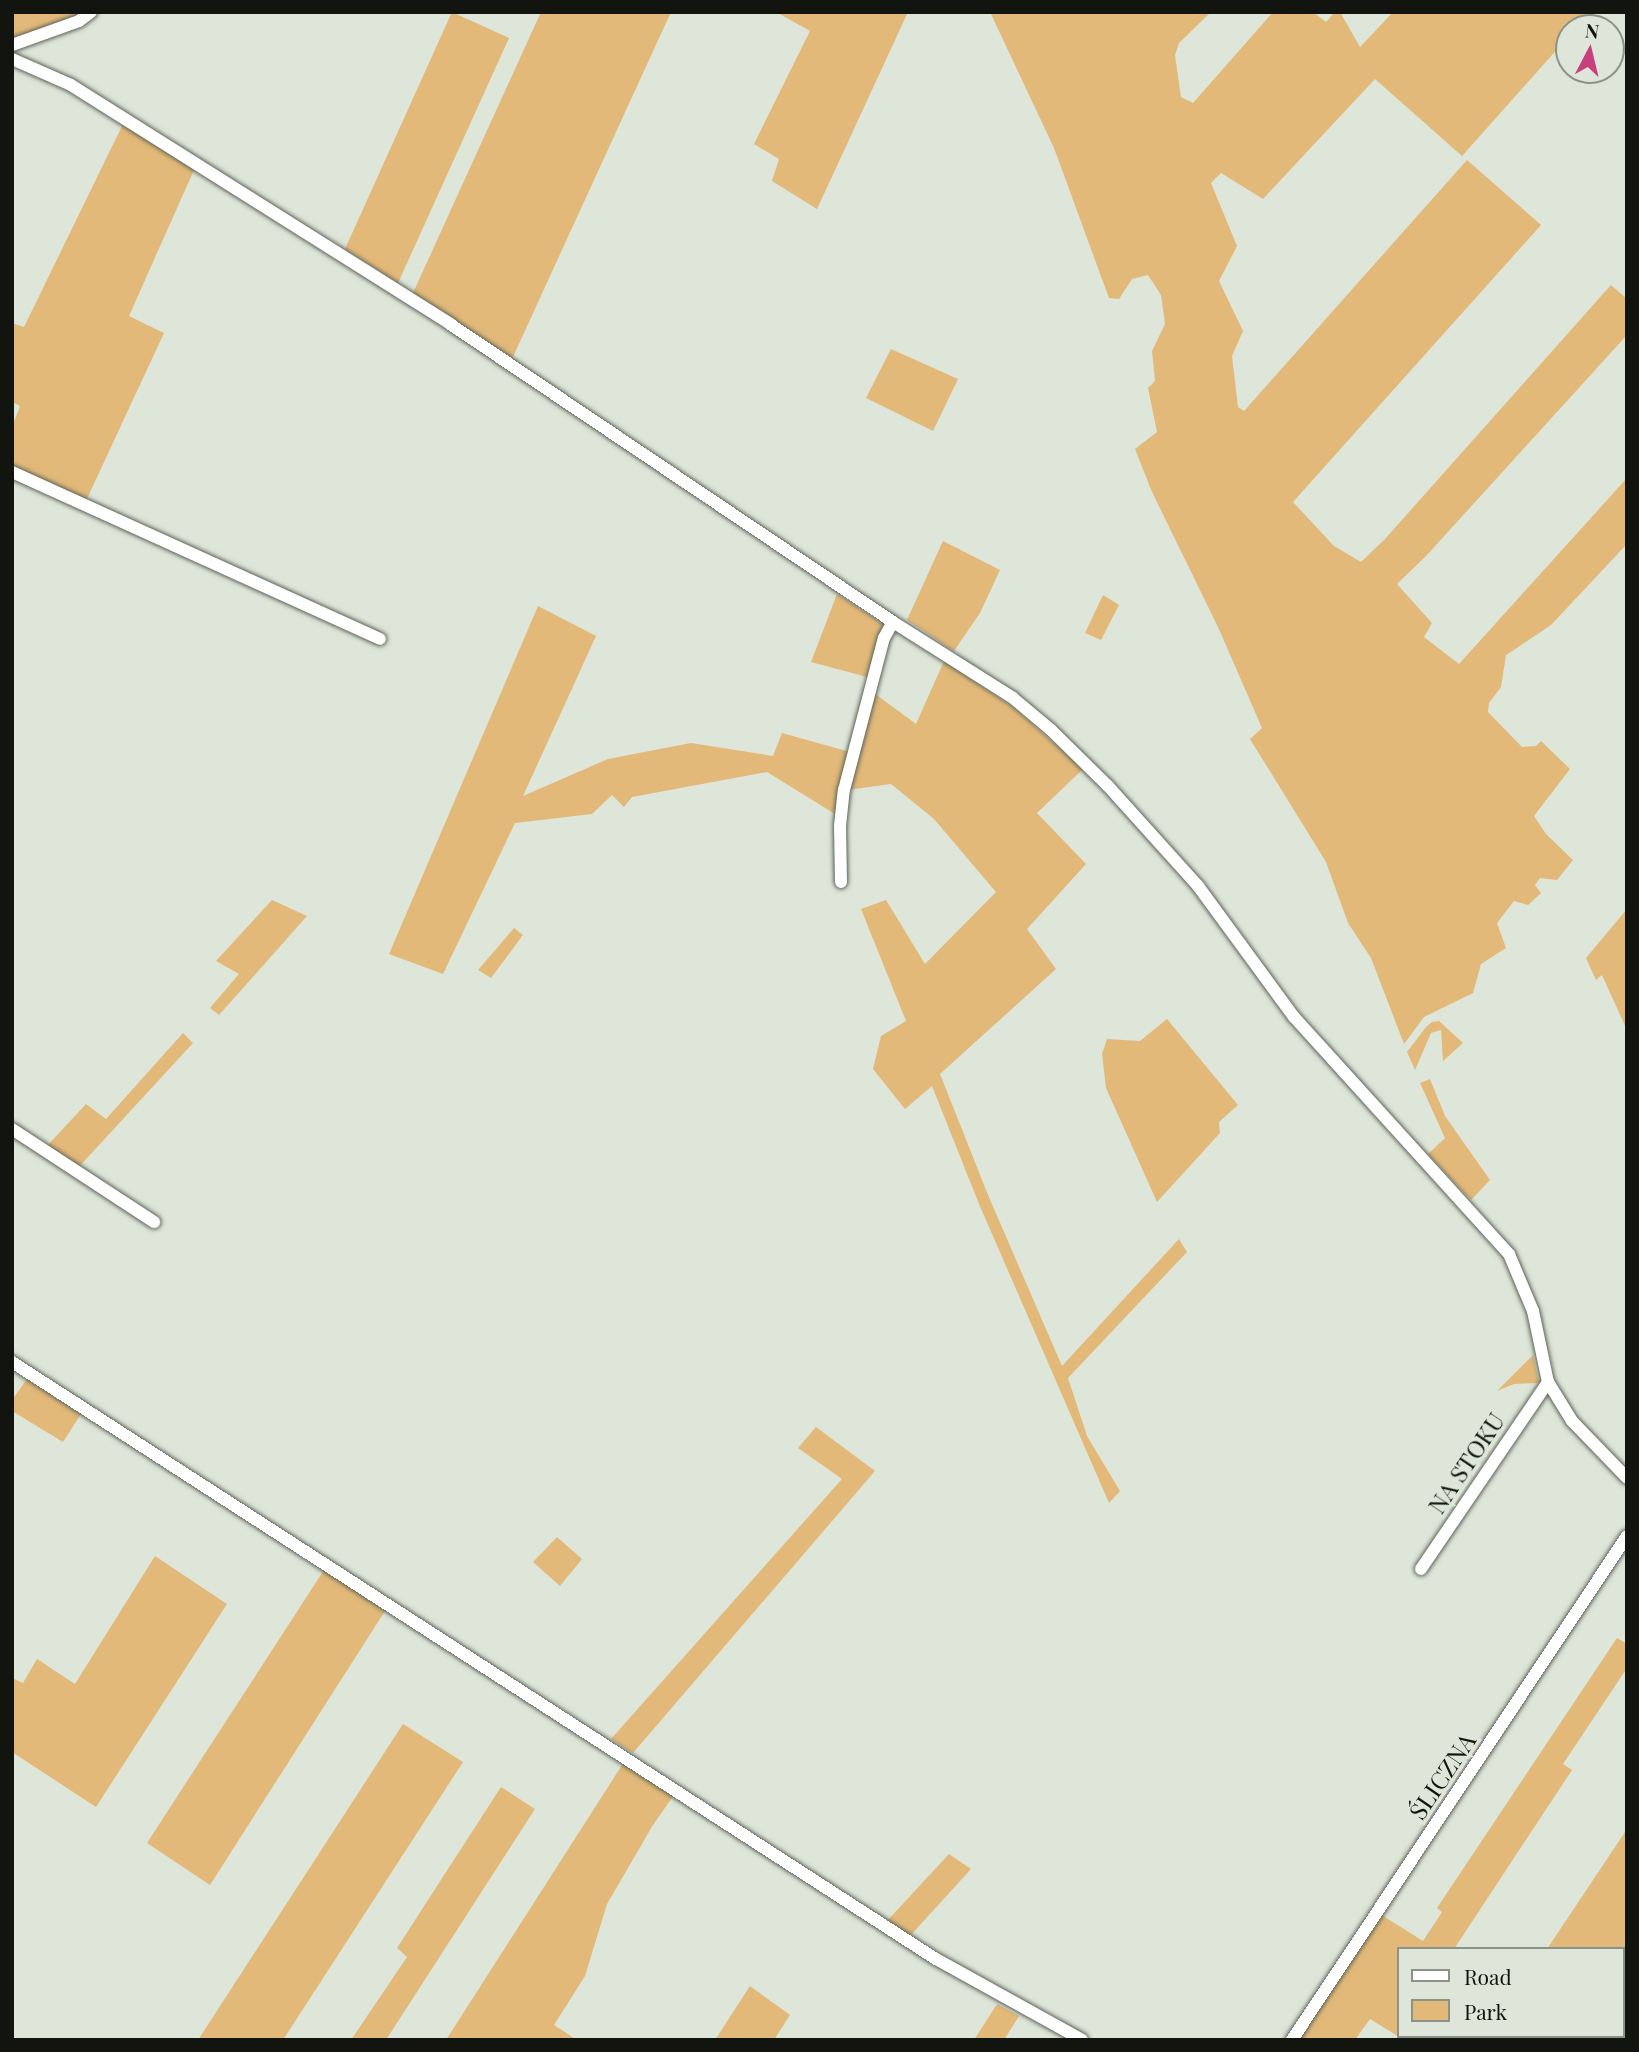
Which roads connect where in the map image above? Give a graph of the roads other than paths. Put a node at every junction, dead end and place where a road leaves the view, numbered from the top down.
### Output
1 (91, 12) edge
2 (12, 45) edge
3 (12, 59) edge
4 (12, 472) edge
5 (893, 622) junction
6 (380, 639) dead end
7 (841, 882) dead end
8 (12, 1129) edge
9 (154, 1222) dead end
10 (12, 1362) edge
11 (1548, 1382) junction
12 (1627, 1478) edge
13 (1627, 1536) edge
14 (1421, 1569) dead end
15 (1082, 2040) edge
16 (1292, 2040) edge

1 - 2 street
3 - 5 street
4 - 6 street
5 - 7 street
5 - 11 street
8 - 9 street
10 - 15 street
11 - 12 street
11 - 14 street, NA STOKU
13 - 16 street, ŚLICZNA

